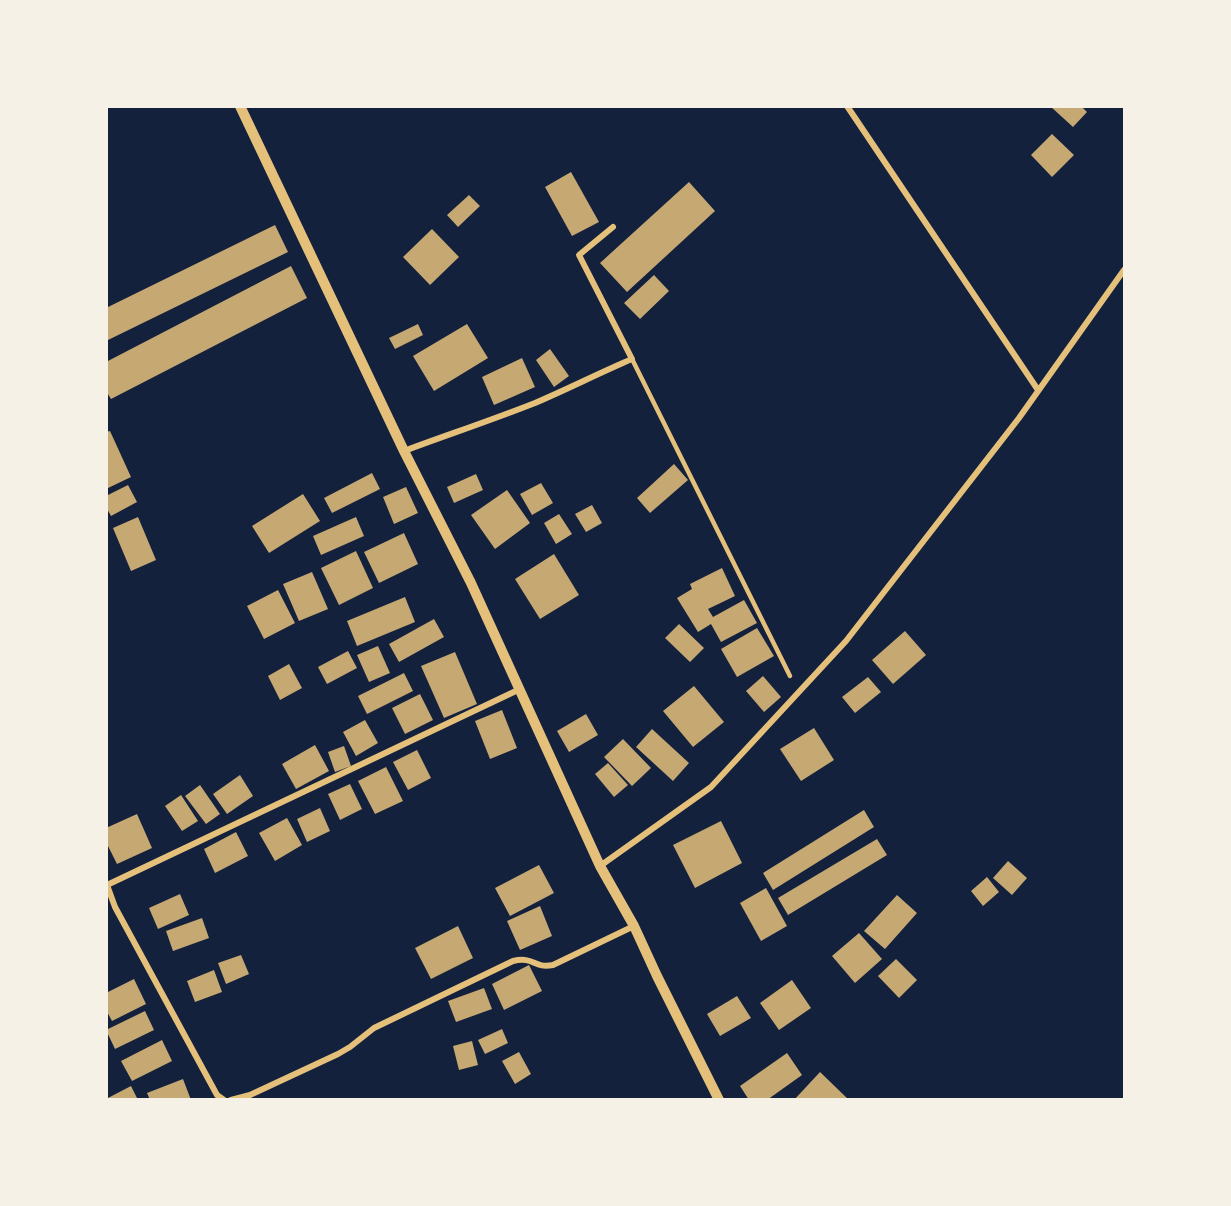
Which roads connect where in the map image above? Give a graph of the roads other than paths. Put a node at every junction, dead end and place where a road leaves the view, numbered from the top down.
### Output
1 (240, 106) edge
2 (847, 106) edge
3 (613, 227) dead end
4 (1125, 270) edge
5 (632, 359) junction
6 (1038, 390) junction
7 (404, 452) junction
8 (790, 676) dead end
9 (518, 690) junction
10 (600, 866) junction
11 (106, 885) edge
12 (634, 926) junction
13 (224, 1100) edge
14 (231, 1100) edge
15 (719, 1100) edge

1 - 7 street
2 - 6 street
3 - 5 street
4 - 6 street
5 - 7 street
5 - 8 lane
6 - 10 street
7 - 9 street
9 - 10 street
9 - 11 street
10 - 12 street
11 - 13 street
12 - 14 street
12 - 15 street

